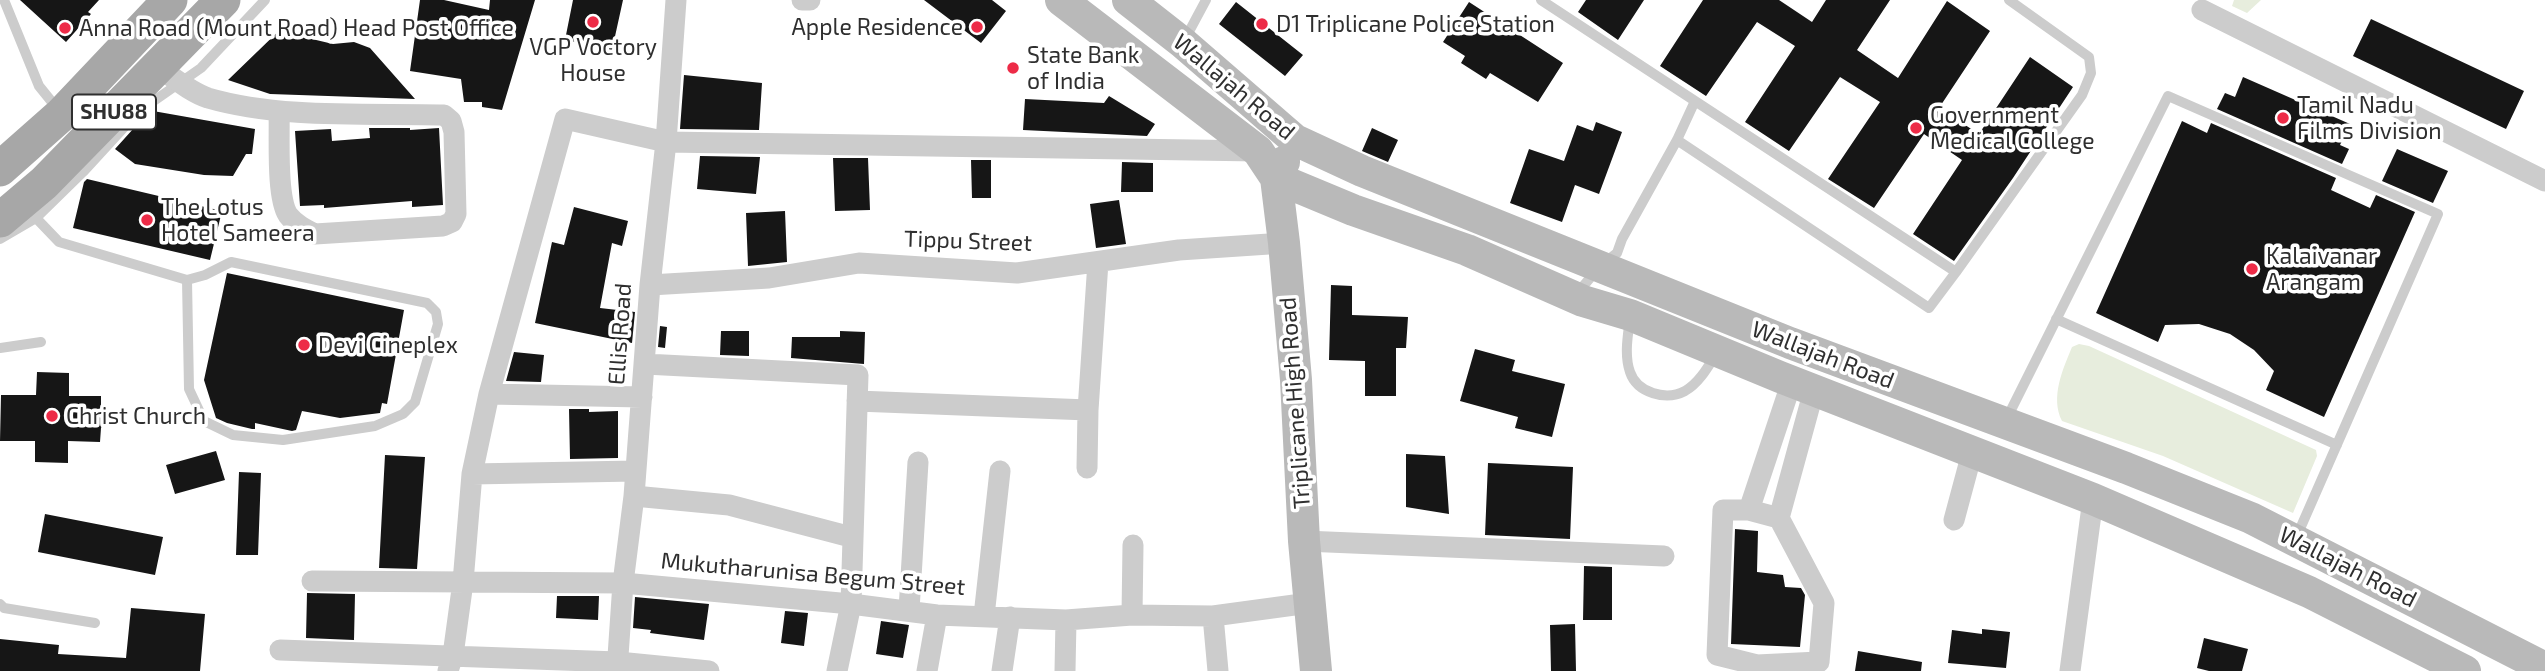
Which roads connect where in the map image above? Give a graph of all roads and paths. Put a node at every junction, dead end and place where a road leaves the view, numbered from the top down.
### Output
1 (4, 0) edge
2 (170, 0) edge
3 (223, 0) edge
4 (265, 0) edge
5 (676, 0) edge
6 (802, 0) edge
7 (810, 0) edge
8 (1061, 0) edge
9 (1128, 0) edge
10 (1206, 0) edge
11 (1541, 0) edge
12 (2008, 0) edge
13 (2205, 5) edge
14 (1183, 43) junction
15 (169, 75) junction
16 (1695, 101) junction
17 (279, 111) junction
18 (62, 114) junction
19 (1295, 140) junction
20 (1677, 140) junction
21 (666, 142) junction
22 (1258, 151) junction
23 (0, 169) edge
24 (1276, 178) junction
25 (2545, 181) edge
26 (36, 218) junction
27 (0, 219) edge
28 (0, 239) edge
29 (1284, 243) junction
30 (1098, 262) junction
31 (1599, 267) junction
32 (1956, 272) junction
33 (187, 280) junction
34 (650, 285) junction
35 (1574, 297) junction
36 (1630, 315) junction
37 (2056, 320) junction
38 (41, 342) dead end
39 (0, 348) edge
40 (1717, 351) junction
41 (645, 364) junction
42 (1803, 386) junction
43 (489, 394) junction
44 (642, 397) junction
45 (857, 401) junction
46 (1088, 410) junction
47 (2005, 423) junction
48 (2337, 445) junction
49 (1972, 453) junction
50 (918, 462) dead end
51 (1087, 468) dead end
52 (635, 471) junction
53 (1000, 471) dead end
54 (472, 474) junction
55 (634, 496) junction
56 (2093, 499) junction
57 (1749, 510) junction
58 (1779, 518) junction
59 (1954, 520) dead end
60 (851, 537) junction
61 (2295, 540) junction
62 (1304, 541) junction
63 (1133, 545) dead end
64 (1664, 556) dead end
65 (312, 581) dead end
66 (463, 582) junction
67 (623, 583) junction
68 (1309, 603) junction
69 (0, 604) edge
70 (851, 604) junction
71 (909, 610) junction
72 (937, 615) junction
73 (984, 615) junction
74 (1132, 615) junction
75 (1213, 616) junction
76 (1010, 617) junction
77 (1066, 620) junction
78 (95, 623) dead end
79 (280, 650) dead end
80 (450, 663) edge
81 (617, 667) edge
82 (2545, 668) edge
83 (709, 671) edge
84 (837, 671) edge
85 (927, 671) edge
86 (1002, 671) edge
87 (1065, 671) edge
88 (1218, 671) edge
89 (1316, 671) edge
90 (2070, 671) edge
91 (2465, 671) edge

1 - 18 lane
2 - 18 main road, SHU88
3 - 15 main road, SHU88
4 - 15 lane
5 - 21 street, Ellis Road
6 - 7 street
8 - 22 main road, Wallajah Road
9 - 14 main road, Wallajah Road
10 - 14 lane
11 - 16 lane
12 - 32 lane
13 - 25 street
14 - 19 main road, Wallajah Road
15 - 17 street
15 - 26 lane
15 - 27 main road, SHU88
16 - 20 lane
16 - 32 lane
17 - 17 street
18 - 23 main road, SHU88
19 - 24 main road
19 - 31 main road, Wallajah Road
20 - 31 lane
20 - 32 lane
21 - 22 street
21 - 34 street, Ellis Road
21 - 43 street
22 - 24 main road, Wallajah Road
24 - 29 main road, Triplicane High Road
24 - 35 main road, Wallajah Road
26 - 28 lane
26 - 33 lane
29 - 30 street, Tippu Street
29 - 62 main road, Triplicane High Road
30 - 34 street, Tippu Street
30 - 46 street
31 - 35 lane
31 - 47 main road, Wallajah Road
33 - 33 lane
34 - 41 street, Ellis Road
35 - 36 main road, Wallajah Road
36 - 40 main road, Wallajah Road
36 - 40 lane
37 - 47 lane
37 - 48 lane
37 - 48 lane
38 - 39 lane
40 - 42 main road, Wallajah Road
41 - 44 street, Ellis Road
41 - 45 street
42 - 49 main road, Wallajah Road
42 - 57 street
42 - 58 street
43 - 44 street
43 - 54 street
44 - 52 street, Ellis Road
45 - 46 street
45 - 60 street
46 - 51 street
47 - 61 main road, Wallajah Road
48 - 61 lane
49 - 56 main road, Wallajah Road
49 - 59 street
50 - 71 street
52 - 54 street
52 - 55 street, Ellis Road
53 - 73 street
54 - 66 street
55 - 60 street
55 - 67 street, Ellis Road
56 - 90 street
56 - 91 main road, Wallajah Road
57 - 58 street
57 - 58 street
60 - 70 street
61 - 82 main road, Wallajah Road
62 - 64 street
62 - 68 main road, Triplicane High Road
63 - 74 street
65 - 66 street, Mukutharunisa Begum Street
66 - 67 street, Mukutharunisa Begum Street
66 - 80 street
67 - 70 street, Mukutharunisa Begum Street
67 - 81 street, Ellis Road
68 - 75 street, Mukutharunisa Begum Street
68 - 89 main road, Triplicane High Road
69 - 78 lane
70 - 71 street, Mukutharunisa Begum Street
70 - 84 street
71 - 72 street, Mukutharunisa Begum Street
72 - 73 street, Mukutharunisa Begum Street
72 - 85 street
73 - 76 street, Mukutharunisa Begum Street
74 - 75 street, Mukutharunisa Begum Street
74 - 77 street, Mukutharunisa Begum Street
75 - 88 street
76 - 77 street, Mukutharunisa Begum Street
76 - 86 street
77 - 87 street
79 - 80 street
80 - 81 street
81 - 83 street

